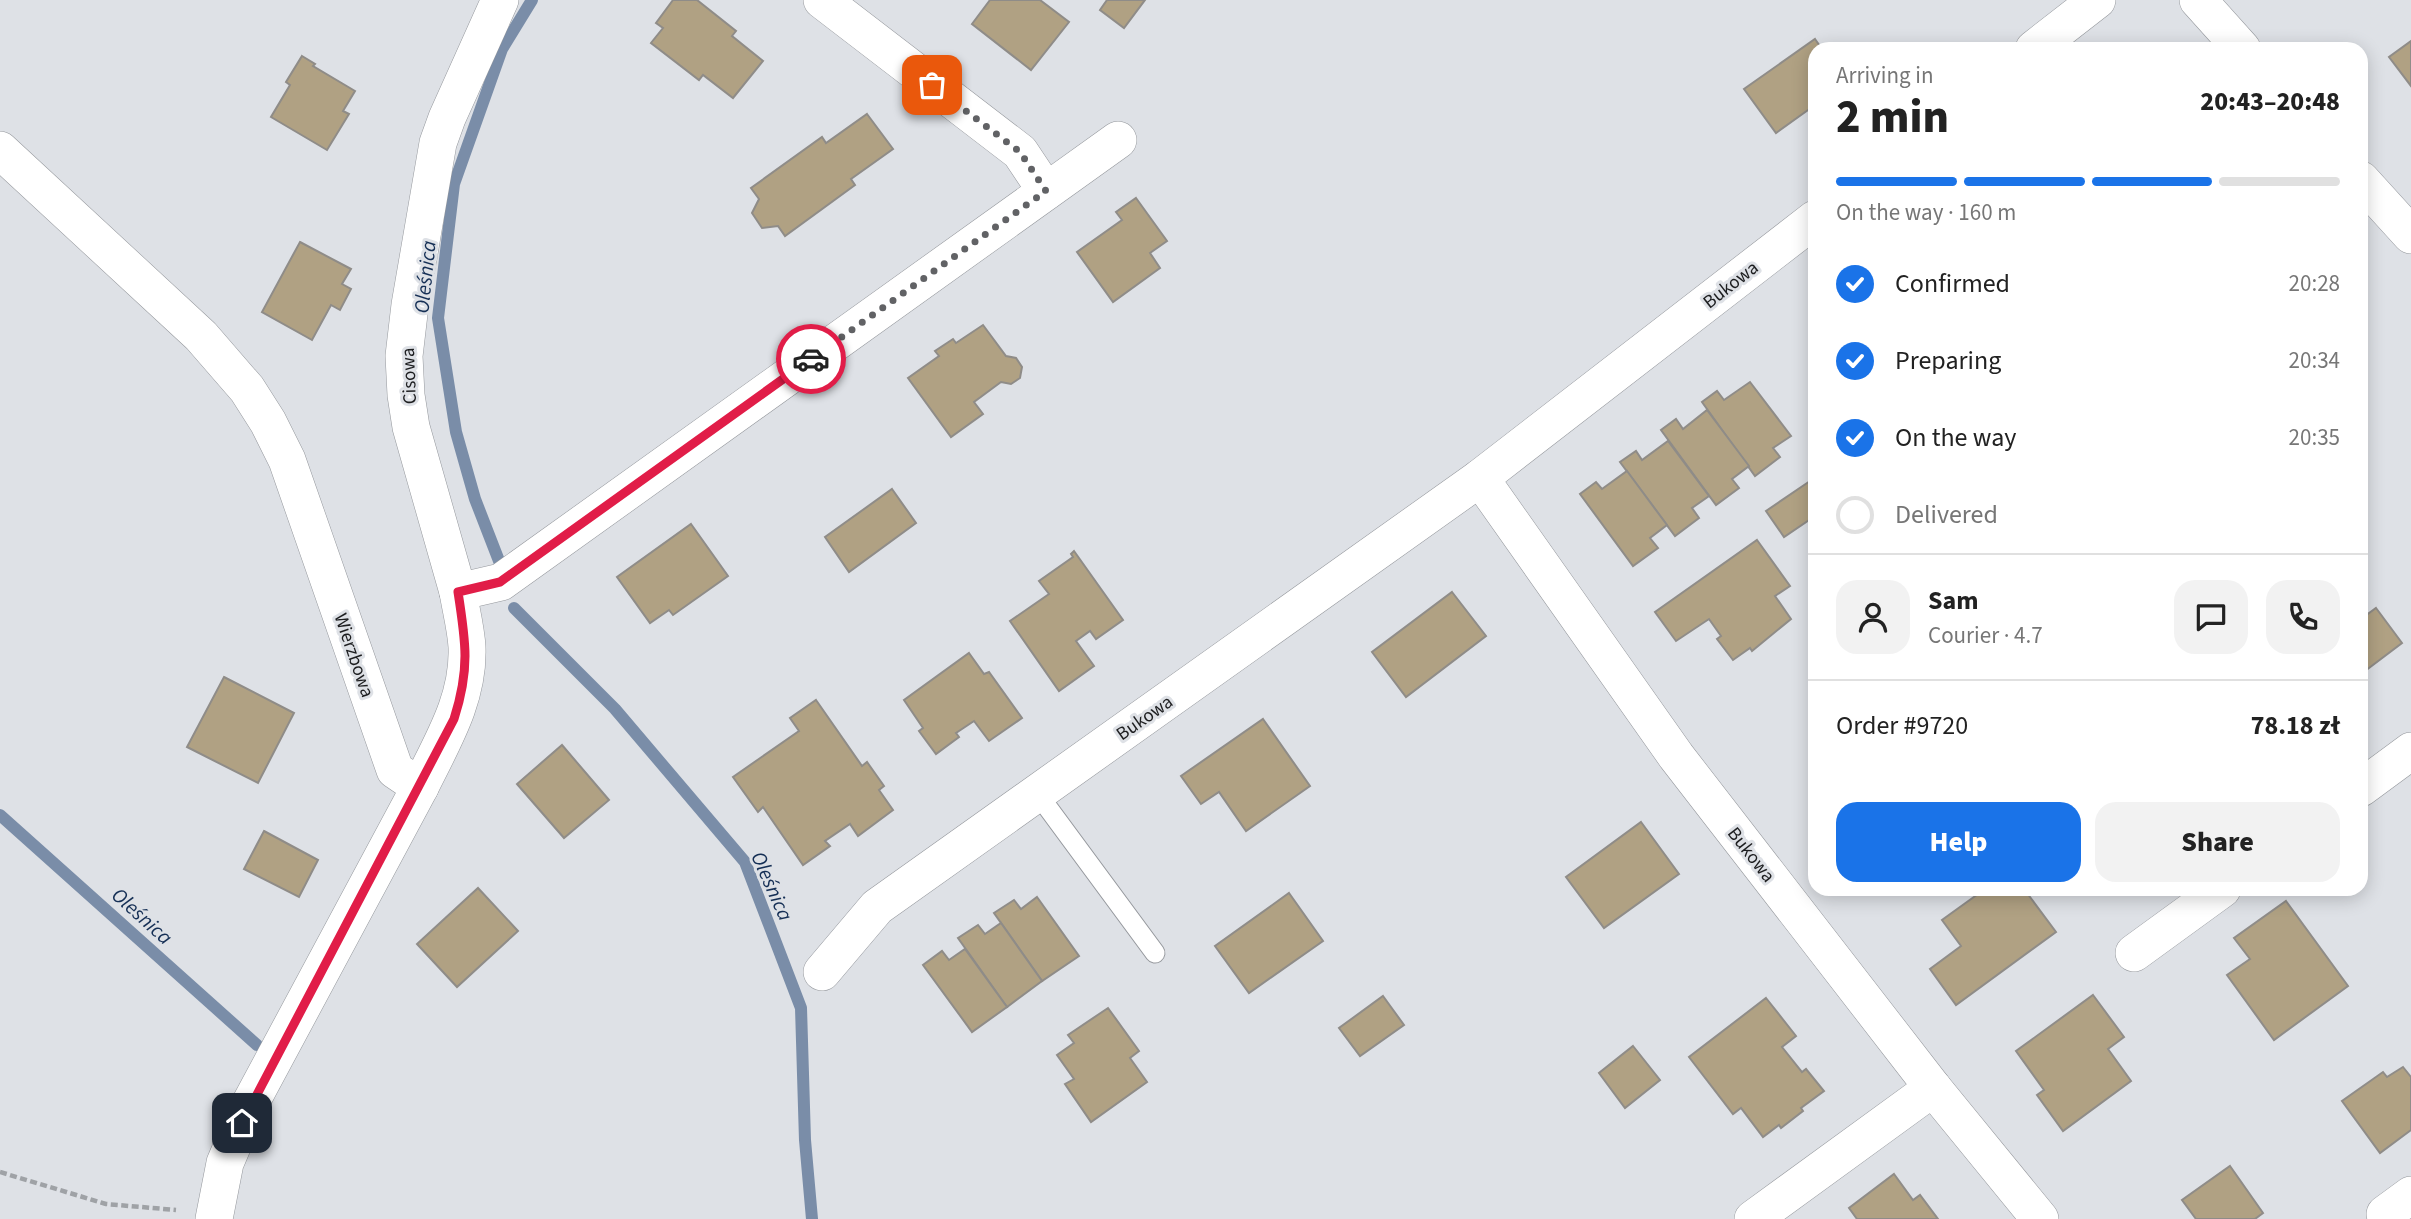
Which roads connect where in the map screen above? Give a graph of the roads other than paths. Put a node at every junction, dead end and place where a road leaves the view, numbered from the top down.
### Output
1 (500, 0) edge
2 (822, 0) edge
3 (2097, 0) edge
4 (2198, 0) edge
5 (2043, 42) edge
6 (2236, 42) edge
7 (1118, 140) dead end
8 (0, 150) edge
9 (2368, 187) edge
10 (1046, 191) junction
11 (1808, 224) edge
12 (2411, 233) edge
13 (1480, 478) junction
14 (458, 592) junction
15 (2411, 751) edge
16 (2368, 783) edge
17 (420, 787) junction
18 (1037, 793) junction
19 (2211, 896) edge
20 (1155, 953) dead end
21 (2134, 953) dead end
22 (822, 972) dead end
23 (1933, 1088) junction
24 (214, 1217) edge
25 (1754, 1219) edge
26 (2040, 1219) edge

1 - 14 street, Cisowa
2 - 10 street
3 - 5 street
4 - 6 street
7 - 10 street
8 - 17 street, Wierzbowa
9 - 12 street
10 - 14 street
11 - 13 street, Bukowa
13 - 18 street, Bukowa
13 - 23 street, Bukowa
14 - 17 street, Cisowa
15 - 16 street
17 - 24 street
18 - 20 lane
18 - 22 street, Bukowa
19 - 21 street
23 - 25 street
23 - 26 street, Bukowa

